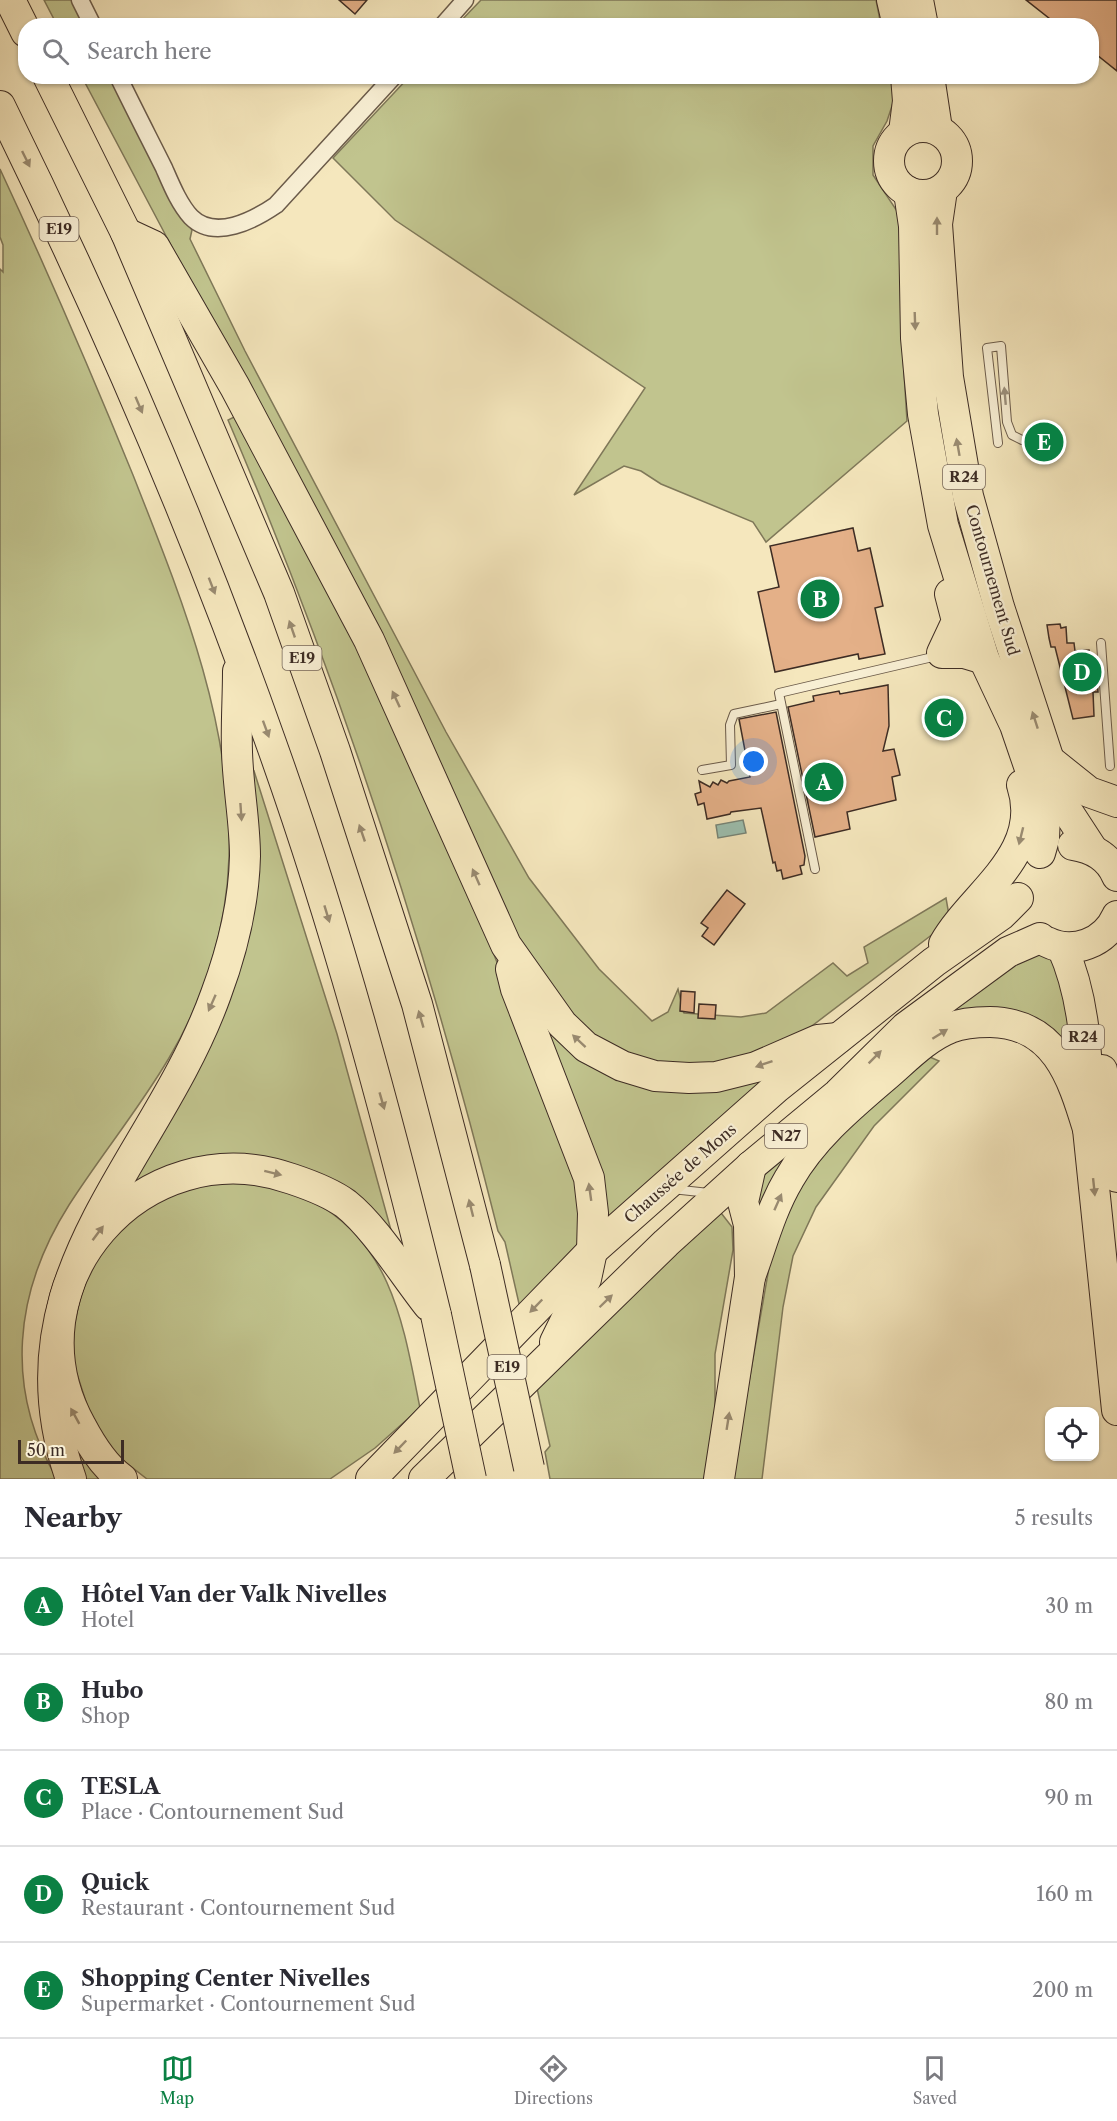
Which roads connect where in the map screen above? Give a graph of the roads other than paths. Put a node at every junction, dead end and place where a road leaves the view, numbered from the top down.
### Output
1 (9, 0) edge
2 (81, 0) edge
3 (465, 0) edge
4 (892, 0) edge
5 (918, 0) edge
6 (19, 18) edge
7 (89, 18) edge
8 (448, 18) edge
9 (896, 18) edge
10 (921, 18) edge
11 (52, 84) edge
12 (122, 84) edge
13 (387, 84) edge
14 (907, 84) edge
15 (930, 84) edge
16 (0, 106) edge
17 (937, 129) junction
18 (904, 132) junction
19 (942, 190) junction
20 (909, 192) junction
21 (126, 233) junction
22 (1022, 440) dead end
23 (998, 443) dead end
24 (943, 525) junction
25 (1101, 643) dead end
26 (942, 653) junction
27 (239, 654) junction
28 (984, 659) junction
29 (781, 704) junction
30 (1049, 760) junction
31 (1110, 766) dead end
32 (702, 770) dead end
33 (1117, 802) edge
34 (1092, 849) junction
35 (1040, 853) junction
36 (815, 869) dead end
37 (1117, 876) edge
38 (1018, 898) junction
39 (1117, 916) edge
40 (1094, 941) junction
41 (1051, 943) junction
42 (506, 945) junction
43 (934, 963) junction
44 (838, 1038) junction
45 (1088, 1129) junction
46 (751, 1166) junction
47 (1117, 1177) edge
48 (662, 1188) junction
49 (719, 1194) junction
50 (592, 1251) junction
51 (750, 1277) junction
52 (436, 1315) junction
53 (549, 1356) junction
54 (1117, 1410) edge
55 (530, 1474) edge
56 (370, 1476) edge
57 (71, 1479) edge
58 (122, 1479) edge
59 (424, 1479) edge
60 (471, 1479) edge
61 (719, 1479) edge

1 - 6 highway
2 - 7 street
3 - 8 street
4 - 9 highway
5 - 10 highway
11 - 21 highway, E19
12 - 13 street
14 - 18 highway
15 - 17 highway, R24
16 -> 27 highway, E19
17 - 18 highway
17 - 19 highway, R24
18 - 20 highway
19 - 20 highway
30 -> 19 highway, Contournement Sud / R24
20 -> 24 highway, Contournement Sud / R24
42 -> 21 highway
55 -> 21 highway, E19, bridge
22 -> 23 lane
24 - 26 highway
24 - 28 highway, Contournement Sud / R24
25 - 31 lane
26 - 28 highway
26 - 29 lane
27 -> 52 highway, E19
27 -> 57 highway
28 - 35 highway, Contournement Sud / R24
28 -> 43 highway
29 - 32 lane
29 - 36 lane
30 - 33 highway
30 - 34 highway, Contournement Sud / R24
34 - 35 highway
34 - 37 highway, R24
35 - 38 highway, R24
38 - 41 highway, R24
38 - 43 highway, Chaussée de Mons / N27
39 - 40 highway
40 - 41 highway
40 - 47 highway, R24
41 - 45 highway, R24
46 -> 41 highway, N27
44 -> 42 highway
50 -> 42 highway
43 - 44 highway, Chaussée de Mons / N27
44 - 48 highway, Chaussée de Mons / N27
51 -> 45 highway
45 -> 54 highway, R24
46 - 49 highway, N27
46 - 51 highway
48 - 49 lane
48 - 50 highway, Chaussée de Mons / N27
53 -> 49 highway, N27
50 - 53 highway
50 -> 56 highway, Chaussée de Mons / N27
61 -> 51 highway
58 -> 52 highway
52 - 60 highway, E19, bridge
53 - 59 highway, N27

